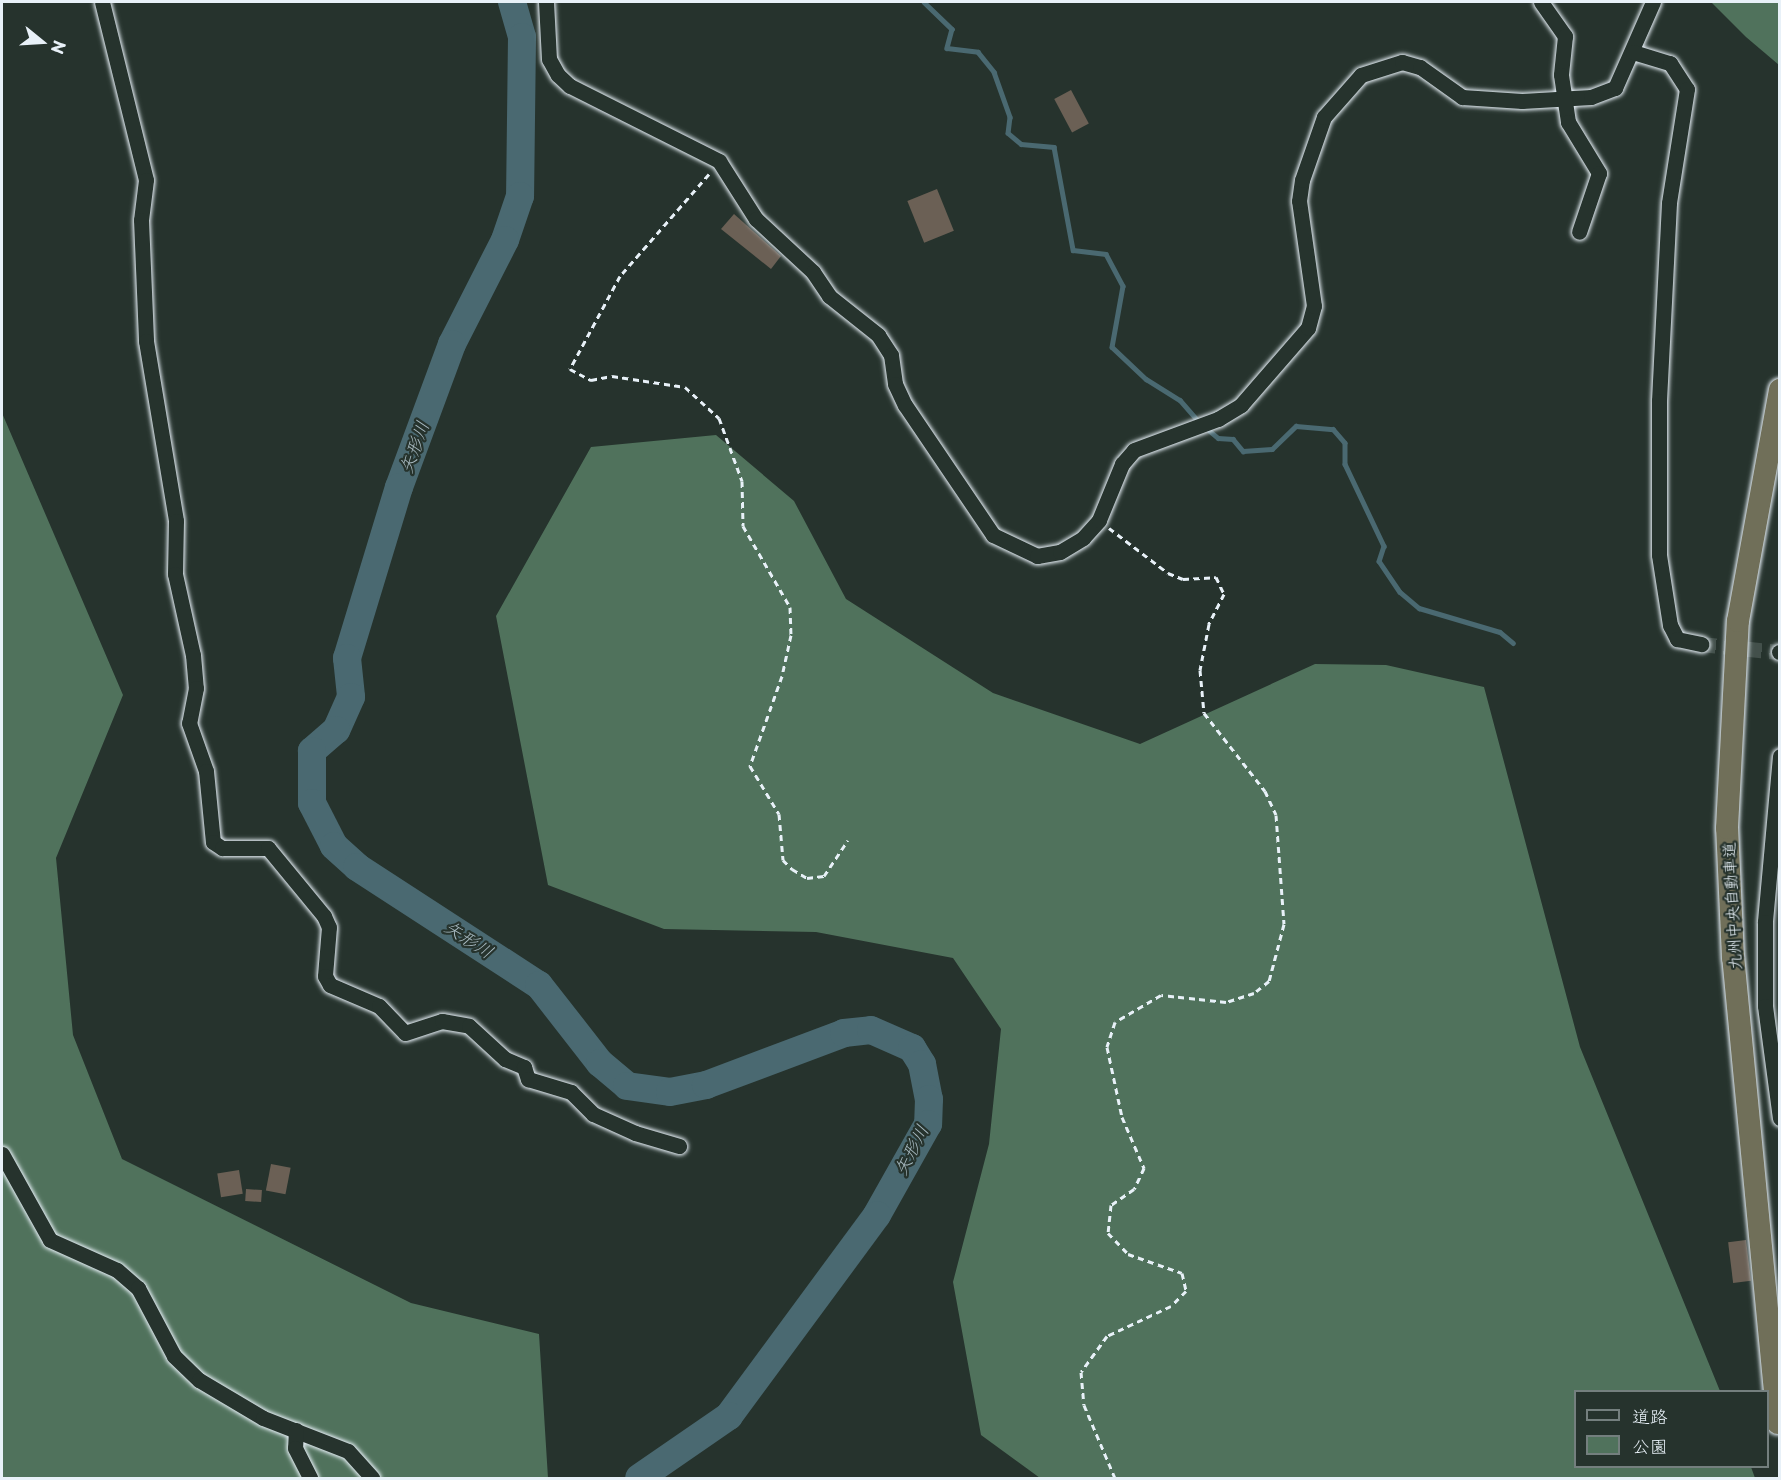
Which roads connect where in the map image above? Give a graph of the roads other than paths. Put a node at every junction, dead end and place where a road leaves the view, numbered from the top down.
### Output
1 (102, 2) edge
2 (546, 2) edge
3 (1541, 2) edge
4 (1653, 2) edge
5 (1633, 52) junction
6 (1568, 99) junction
7 (1579, 232) dead end
8 (1779, 390) edge
9 (1779, 453) edge
10 (1701, 644) tunnel mouth
11 (1779, 756) edge
12 (1779, 1118) edge
13 (679, 1146) dead end
14 (2, 1154) edge
15 (1779, 1304) edge
16 (1778, 1423) dead end
17 (296, 1430) junction
18 (310, 1479) edge
19 (372, 1479) edge

1 - 13 street
2 - 6 street
3 - 6 street
4 - 5 street
5 - 6 street
5 - 10 street
6 - 7 street
8 - 16 highway, 九州中央自動車道
9 - 15 highway, 九州中央自動車道
11 - 12 street
14 - 17 street
17 - 18 street
17 - 19 street

